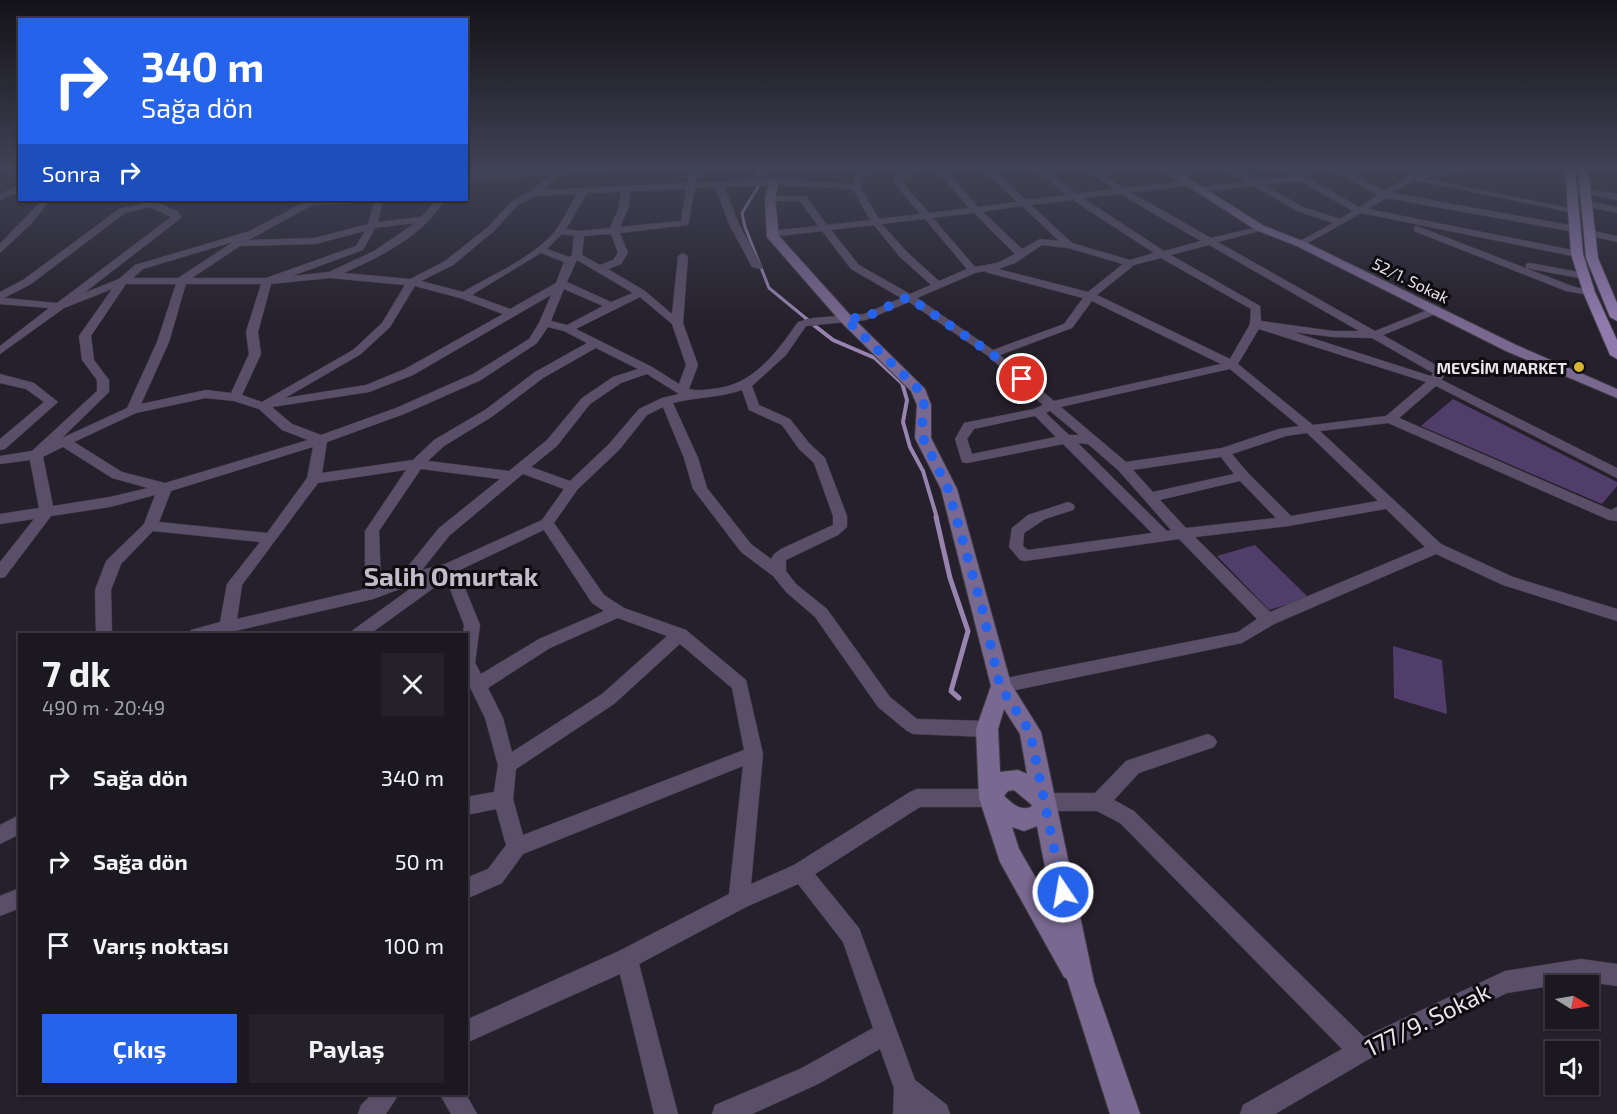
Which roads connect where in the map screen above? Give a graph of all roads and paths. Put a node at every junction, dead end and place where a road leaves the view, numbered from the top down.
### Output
1 (30, 220) edge
2 (110, 220) edge
3 (173, 220) edge
4 (277, 220) edge
5 (374, 220) edge
6 (418, 220) edge
7 (425, 220) edge
8 (499, 220) edge
9 (566, 220) edge
10 (618, 220) edge
11 (685, 220) edge
12 (733, 220) edge
13 (771, 220) edge
14 (818, 220) edge
15 (876, 220) edge
16 (904, 220) edge
17 (931, 220) edge
18 (986, 220) edge
19 (1042, 220) edge
20 (1108, 220) edge
21 (1172, 220) edge
22 (1247, 220) edge
23 (1335, 220) edge
24 (1344, 220) edge
25 (1394, 220) edge
26 (1403, 220) edge
27 (1525, 220) edge
28 (1574, 220) edge
29 (1588, 220) edge
30 (1341, 222) junction
31 (879, 223) junction
32 (372, 226) junction
33 (1260, 228) junction
34 (824, 229) junction
35 (1575, 229) junction
36 (614, 230) junction
37 (560, 231) junction
38 (253, 233) junction
39 (1589, 233) junction
40 (579, 234) junction
41 (771, 234) junction
42 (1617, 239) edge
43 (1209, 241) junction
44 (240, 243) junction
45 (1301, 244) junction
46 (1069, 245) junction
47 (0, 250) edge
48 (541, 250) junction
49 (1577, 254) junction
50 (1022, 255) junction
51 (1162, 255) junction
52 (683, 256) dead end
53 (574, 259) junction
54 (1130, 263) junction
55 (1515, 266) junction
56 (758, 267) dead end
57 (600, 269) junction
58 (979, 269) junction
59 (330, 275) junction
60 (1584, 276) junction
61 (182, 280) junction
62 (123, 281) junction
63 (267, 281) junction
64 (412, 282) junction
65 (562, 284) junction
66 (936, 284) junction
67 (1589, 292) junction
68 (641, 293) junction
69 (0, 296) edge
70 (464, 296) junction
71 (1090, 296) junction
72 (908, 297) junction
73 (0, 301) edge
74 (59, 306) junction
75 (611, 306) junction
76 (1434, 311) junction
77 (511, 312) junction
78 (1617, 317) edge
79 (846, 319) junction
80 (545, 323) junction
81 (677, 323) junction
82 (1256, 324) junction
83 (568, 330) junction
84 (1374, 335) junction
85 (594, 344) junction
86 (0, 351) edge
87 (992, 354) junction
88 (1617, 355) edge
89 (1232, 365) junction
90 (648, 370) junction
91 (0, 378) edge
92 (1435, 381) junction
93 (1594, 384) junction
94 (746, 385) junction
95 (1617, 387) edge
96 (688, 393) junction
97 (1617, 394) edge
98 (235, 397) junction
99 (666, 401) junction
100 (1052, 405) junction
101 (263, 406) junction
102 (132, 410) junction
103 (1038, 412) junction
104 (1390, 419) junction
105 (1309, 428) junction
106 (1066, 439) junction
107 (321, 440) junction
108 (1092, 440) junction
109 (64, 442) junction
110 (0, 446) edge
111 (1224, 452) junction
112 (36, 455) junction
113 (0, 460) edge
114 (417, 464) junction
115 (1123, 467) junction
116 (516, 472) junction
117 (1617, 474) edge
118 (1243, 476) junction
119 (314, 479) junction
120 (572, 487) junction
121 (165, 488) junction
122 (1152, 497) junction
123 (1389, 504) junction
124 (1068, 507) dead end
125 (47, 511) junction
126 (1617, 512) edge
127 (0, 519) edge
128 (1288, 520) junction
129 (547, 523) junction
130 (150, 526) junction
131 (1183, 534) junction
132 (1164, 536) junction
133 (271, 538) junction
134 (1436, 548) junction
135 (449, 569) junction
136 (778, 572) junction
137 (0, 573) edge
138 (406, 579) junction
139 (373, 593) junction
140 (618, 612) junction
141 (1617, 615) edge
142 (1268, 620) junction
143 (226, 630) edge
144 (104, 633) edge
145 (204, 633) edge
146 (360, 633) edge
147 (680, 634) junction
148 (468, 655) edge
149 (468, 665) edge
150 (477, 686) junction
151 (1000, 686) junction
152 (987, 729) junction
153 (1208, 742) dead end
154 (754, 754) junction
155 (507, 765) junction
156 (990, 798) junction
157 (503, 800) junction
158 (1045, 802) junction
159 (1099, 802) junction
160 (468, 806) edge
161 (18, 825) edge
162 (0, 835) edge
163 (516, 847) junction
164 (801, 872) junction
165 (468, 888) edge
166 (18, 899) edge
167 (740, 900) junction
168 (0, 906) edge
169 (627, 959) junction
170 (1617, 975) edge
171 (1082, 982) junction
172 (468, 1031) edge
173 (885, 1033) junction
174 (1361, 1051) junction
175 (906, 1088) junction
176 (386, 1095) edge
177 (453, 1095) edge
178 (370, 1114) edge
179 (465, 1114) edge
180 (666, 1114) edge
181 (724, 1114) edge
182 (905, 1114) edge
183 (938, 1114) edge
184 (1125, 1114) edge
185 (1252, 1114) edge

1 - 47 street
2 - 69 street
3 - 74 street
4 - 38 street
5 - 32 street
6 - 32 street
7 - 59 street
8 - 64 street
9 - 37 street
10 - 36 street
11 - 36 street
12 - 56 street
13 - 41 street
14 - 34 street
15 - 31 street
16 - 31 street
17 - 58 street
18 - 50 street
19 - 46 street
20 - 51 street
21 - 43 street
22 - 33 street, 52/1. Sokak
23 - 30 street
24 - 30 street
25 - 55 street
26 - 49 street
27 - 35 street
28 - 35 main road
29 - 39 main road
30 - 45 street
31 - 34 street
31 - 66 street
32 - 44 street
32 - 63 street
33 - 43 street
33 - 45 street, 52/1. Sokak
34 - 41 street
34 - 72 street
35 - 49 main road
36 - 40 street
36 - 57 street
37 - 40 street
37 - 48 street
38 - 44 street
38 - 62 street
39 - 42 street
39 - 78 main road
40 - 53 street
41 - 79 street
43 - 51 street
43 - 84 street
44 - 61 street
45 - 76 street, 52/1. Sokak
46 - 50 street
46 - 54 street
48 - 53 street
48 - 70 street
49 - 60 main road
50 - 58 street
51 - 54 street
51 - 82 street
52 - 81 street
53 - 57 street
53 - 65 street
54 - 71 street
55 - 60 street
55 - 67 street
57 - 68 street
58 - 66 street
58 - 71 street
59 - 63 street
59 - 64 street
60 - 67 main road
61 - 62 street
61 - 63 street
61 - 102 street
62 - 74 street
62 - 112 street
63 - 98 street
64 - 70 street
64 - 101 street
65 - 75 street
65 - 77 street
65 - 80 street
66 - 72 street
67 - 88 main road
68 - 75 street
68 - 81 street
70 - 77 street
71 - 87 street
71 - 89 street
72 - 79 street
72 - 87 street
73 - 74 street
74 - 86 street
75 - 83 street
76 - 84 street
76 - 93 street, 52/1. Sokak
77 - 101 street
79 - 94 street
79 - 151 street
80 - 83 street
80 - 107 street
81 - 96 street
82 - 84 street
82 - 89 street
82 - 92 street
83 - 85 street
84 - 92 street
85 - 90 street
85 - 114 street
87 - 100 street
89 - 100 street
89 - 105 street
90 - 96 street
90 - 116 street
91 - 110 street
92 - 104 street
92 - 117 street
93 - 95 street
93 - 97 street, 52/1. Sokak
94 - 96 street
94 - 136 street
96 - 99 street
98 - 101 street
98 - 102 street
99 - 120 street
99 - 136 street
100 - 103 street
100 - 108 street
101 - 107 street
102 - 109 street
103 - 106 street
103 - 106 street
104 - 105 street
104 - 126 street
105 - 111 street
105 - 123 street
106 - 108 street
106 - 132 street
107 - 119 street
107 - 121 street
108 - 115 street
109 - 112 street
109 - 121 street
111 - 115 street
111 - 118 street
112 - 113 street
112 - 125 street
114 - 116 street
114 - 119 street
114 - 139 street
115 - 122 street
116 - 120 street
116 - 138 street
118 - 122 street
118 - 128 street
119 - 133 street
120 - 129 street
121 - 125 street
121 - 130 street
122 - 131 street
123 - 128 street
123 - 134 street
124 - 132 street
125 - 127 street
125 - 137 street
128 - 131 street
129 - 135 street
129 - 140 street
130 - 133 street
130 - 144 street
131 - 132 street
131 - 142 street
133 - 143 street
134 - 141 street
134 - 142 street
135 - 138 street
135 - 146 street
135 - 148 street
136 - 152 street
138 - 139 street
139 - 143 street
140 - 147 street
140 - 150 street
142 - 151 street
143 - 145 street
147 - 154 street
147 - 155 street
149 - 150 street
150 - 155 street
151 - 152 street
151 - 158 street
152 - 156 street
153 - 159 street
154 - 163 street
154 - 167 street
155 - 157 street
156 - 158 street
156 - 158 street
156 - 164 street
156 - 171 street
157 - 160 street
157 - 163 street
158 - 159 street
158 - 171 street
159 - 174 street
161 - 162 street
163 - 165 street
164 - 167 street
164 - 173 street
166 - 168 street
167 - 169 street
169 - 172 street
169 - 180 street
170 - 174 street, 177/9. Sokak
171 - 184 street
173 - 175 street
173 - 181 street
174 - 185 street, 177/9. Sokak
175 - 182 street
175 - 183 street
176 - 178 street
177 - 179 street

